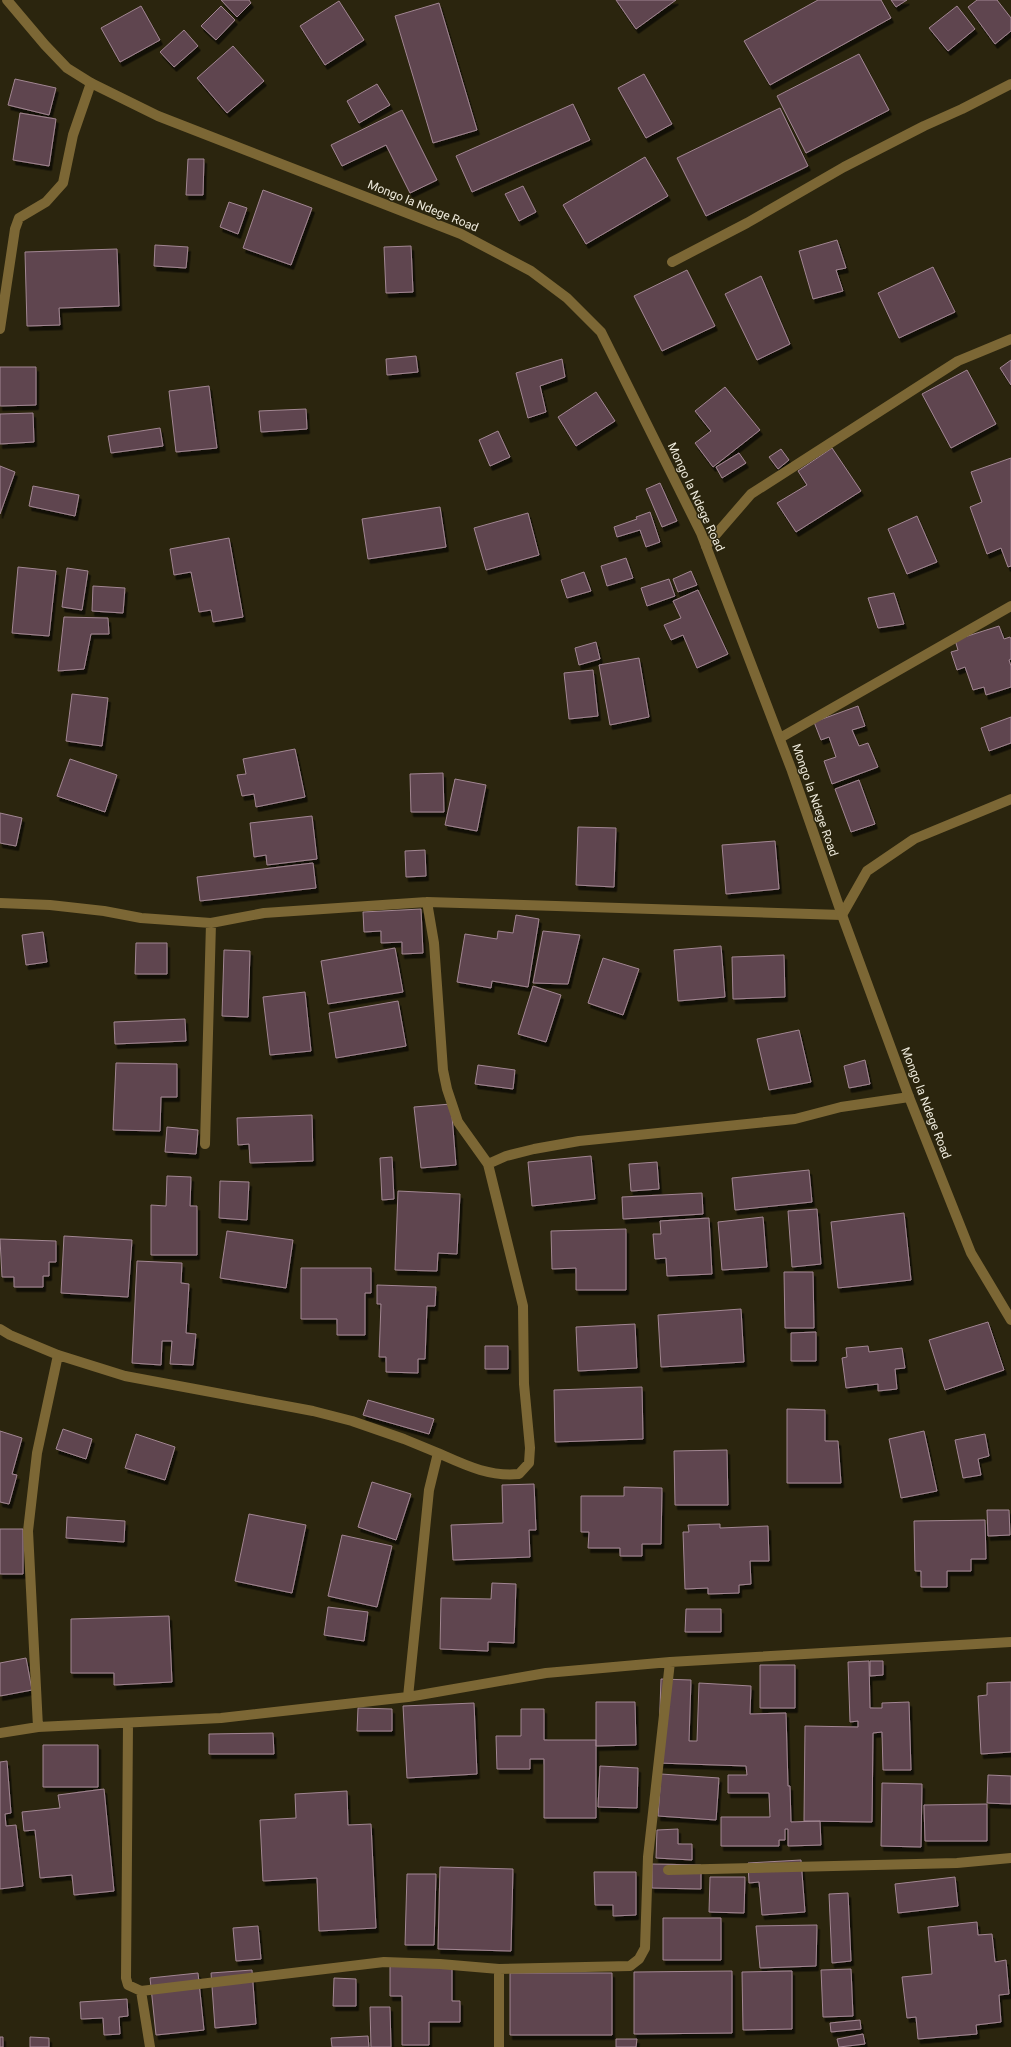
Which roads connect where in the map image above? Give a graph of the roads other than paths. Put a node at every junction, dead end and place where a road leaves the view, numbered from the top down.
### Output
1 (7, 0) edge
2 (91, 83) junction
3 (1011, 84) edge
4 (672, 262) dead end
5 (0, 329) edge
6 (1011, 339) edge
7 (706, 546) junction
8 (1011, 606) edge
9 (780, 738) junction
10 (1011, 799) edge
11 (427, 902) junction
12 (0, 903) edge
13 (842, 915) junction
14 (210, 924) junction
15 (909, 1097) junction
16 (205, 1144) dead end
17 (488, 1164) junction
18 (1011, 1320) edge
19 (0, 1329) edge
20 (58, 1355) junction
21 (438, 1453) junction
22 (1011, 1642) edge
23 (670, 1662) junction
24 (408, 1697) junction
25 (128, 1724) junction
26 (38, 1727) junction
27 (0, 1733) edge
28 (1011, 1858) edge
29 (668, 1870) dead end
30 (499, 1969) junction
31 (141, 1991) junction
32 (150, 2047) edge
33 (499, 2047) edge

1 - 2 street, Mongo la Ndege Road
2 - 5 street
2 - 7 street, Mongo la Ndege Road
3 - 4 street
6 - 7 street
7 - 9 street, Mongo la Ndege Road
8 - 9 street
9 - 13 street, Mongo la Ndege Road
10 - 13 street
11 - 13 street
11 - 14 street
11 - 17 street
12 - 14 street
13 - 15 street, Mongo la Ndege Road
14 - 16 street
15 - 17 street
15 - 18 street, Mongo la Ndege Road
17 - 21 street
19 - 20 street
20 - 21 street
20 - 26 street
21 - 24 street
22 - 23 street
23 - 24 street
23 - 30 street
24 - 25 street
25 - 26 street
25 - 31 street
26 - 27 street
28 - 29 street
30 - 31 street
30 - 33 street
31 - 32 street

